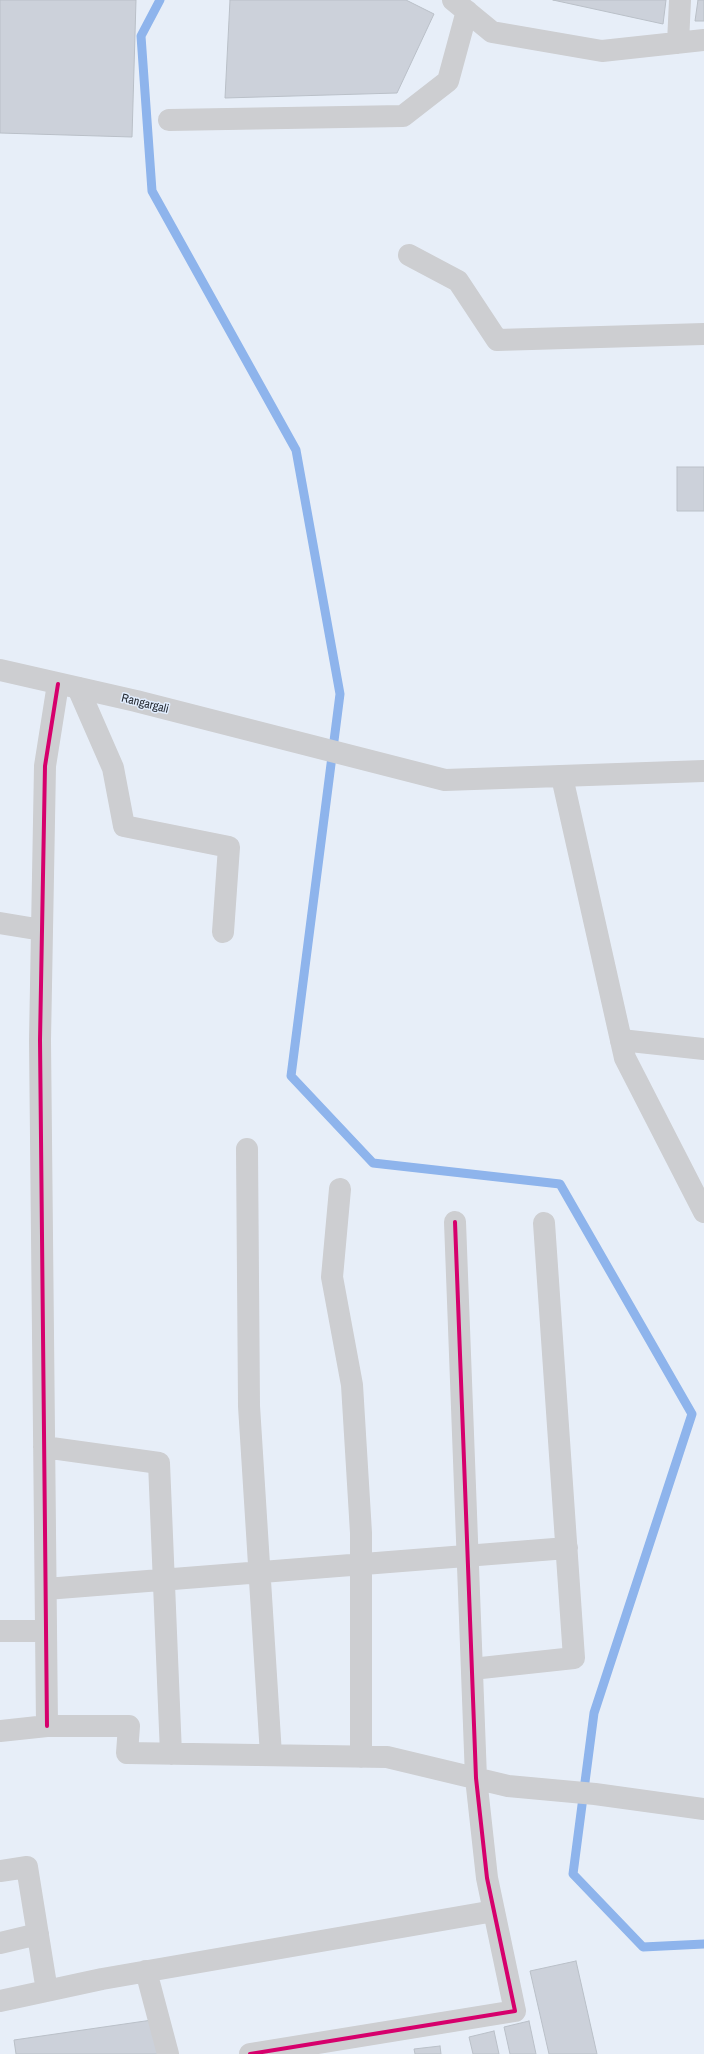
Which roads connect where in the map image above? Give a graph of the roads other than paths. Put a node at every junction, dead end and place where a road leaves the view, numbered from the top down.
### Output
1 (680, 0) edge
2 (460, 6) edge
3 (704, 40) edge
4 (678, 43) junction
5 (169, 120) dead end
6 (409, 255) dead end
7 (704, 334) edge
8 (0, 670) edge
9 (68, 686) junction
10 (704, 771) edge
11 (562, 777) junction
12 (0, 923) edge
13 (42, 930) junction
14 (223, 932) dead end
15 (621, 1040) junction
16 (704, 1049) edge
17 (247, 1149) dead end
18 (340, 1189) dead end
19 (704, 1212) edge
20 (455, 1222) dead end
21 (544, 1223) dead end
22 (44, 1447) junction
23 (567, 1548) junction
24 (468, 1556) junction
25 (361, 1564) junction
26 (259, 1572) junction
27 (164, 1579) junction
28 (46, 1589) junction
29 (0, 1631) edge
30 (46, 1631) junction
31 (472, 1669) junction
32 (47, 1726) junction
33 (0, 1731) edge
34 (171, 1754) junction
35 (271, 1755) junction
36 (361, 1756) junction
37 (476, 1778) junction
38 (696, 1808) edge
39 (0, 1871) edge
40 (494, 1911) junction
41 (38, 1934) junction
42 (0, 1943) edge
43 (146, 1971) junction
44 (47, 1991) junction
45 (0, 2001) edge
46 (168, 2054) edge
47 (250, 2054) edge

1 - 4 street
2 - 4 street
2 - 5 street
3 - 4 street
6 - 7 street
8 - 9 street, Rangargali
9 - 11 street, Rangargali
9 - 13 street
9 - 14 street
10 - 11 street, Rangargali
11 - 15 street
12 - 13 street
13 - 22 street
15 - 16 street
15 - 19 street
17 - 26 street
18 - 25 street
20 - 24 street
21 - 23 street
22 - 27 street
22 - 28 street
23 - 24 street
23 - 31 street
24 - 25 street
24 - 31 street
25 - 26 street
25 - 36 street
26 - 27 street
26 - 35 street
27 - 28 street
27 - 34 street
28 - 30 street
29 - 30 street
30 - 32 street
31 - 37 street
32 - 33 street
32 - 34 street
34 - 35 street
35 - 36 street
36 - 37 street
37 - 38 street
37 - 40 street
39 - 41 street
40 - 43 street
40 - 47 street
41 - 42 street
41 - 44 street
43 - 44 street
43 - 46 street
44 - 45 street

